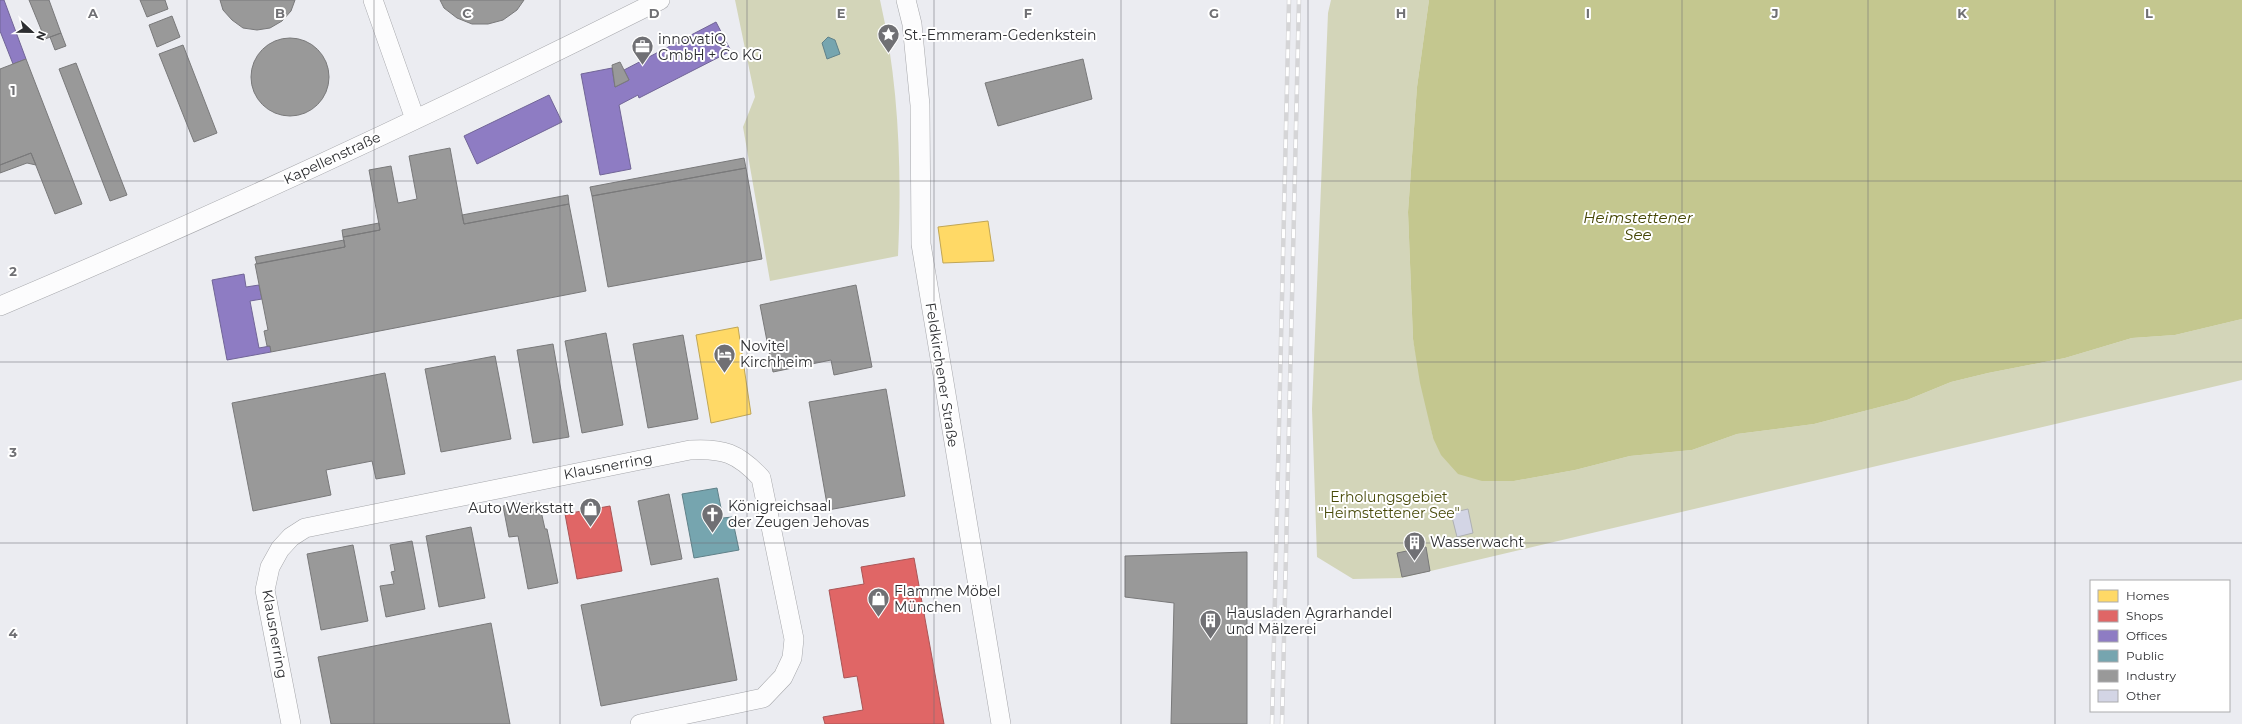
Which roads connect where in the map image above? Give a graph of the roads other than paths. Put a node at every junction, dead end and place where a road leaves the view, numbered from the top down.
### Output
1 (373, 0) edge
2 (660, 0) edge
3 (906, 0) edge
4 (415, 119) junction
5 (0, 306) edge
6 (291, 724) edge
7 (640, 724) edge
8 (1001, 724) edge

1 - 4 street
2 - 4 street, Kapellenstraße
3 - 8 street, Feldkirchener Straße
4 - 5 street, Kapellenstraße
6 - 7 street, Klausnerring

